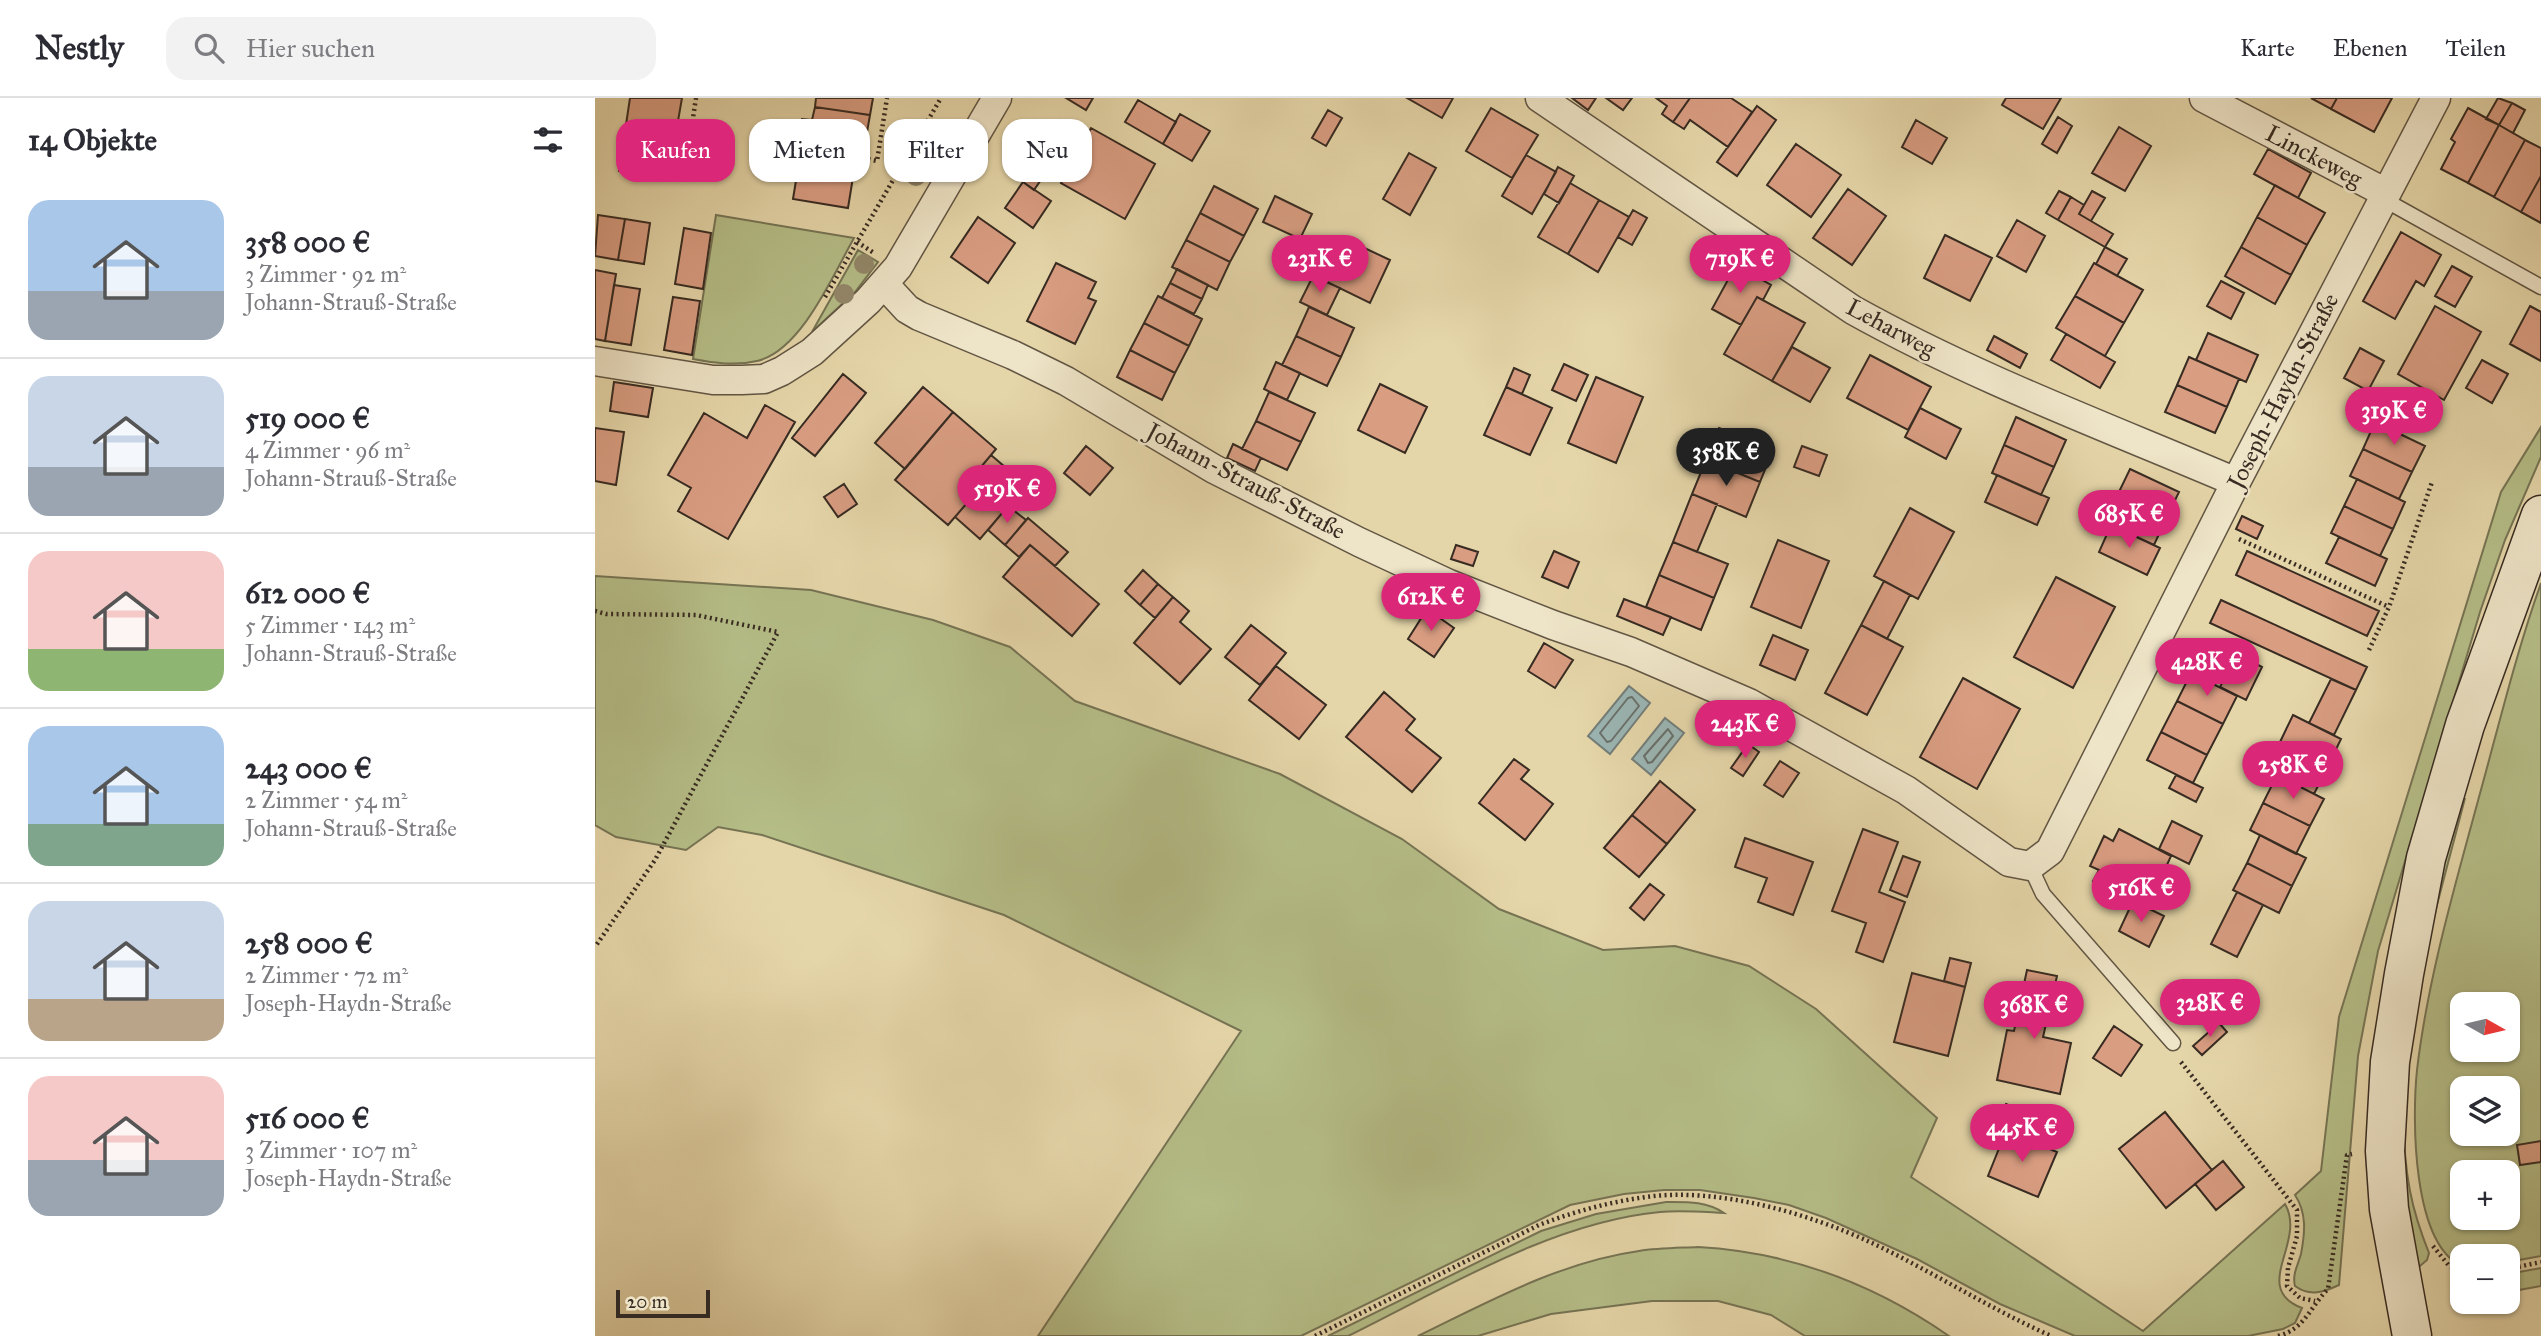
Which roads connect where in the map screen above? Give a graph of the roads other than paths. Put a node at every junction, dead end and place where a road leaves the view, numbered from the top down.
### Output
1 (996, 98) edge
2 (1540, 98) edge
3 (2204, 98) edge
4 (2436, 98) edge
5 (2385, 196) junction
6 (884, 284) junction
7 (2541, 287) edge
8 (595, 361) edge
9 (2236, 482) junction
10 (2541, 515) edge
11 (2030, 866) junction
12 (2173, 1043) road end
13 (2412, 1336) edge

1 - 6 street
2 - 9 street, Leharweg
3 - 5 street, Linckeweg
4 - 5 street, Joseph-Haydn-Straße
5 - 7 lane
5 - 9 street, Joseph-Haydn-Straße
6 - 8 street
6 - 11 street, Johann-Strauß-Straße
9 - 11 street, Joseph-Haydn-Straße
10 - 13 main road
11 - 12 lane

